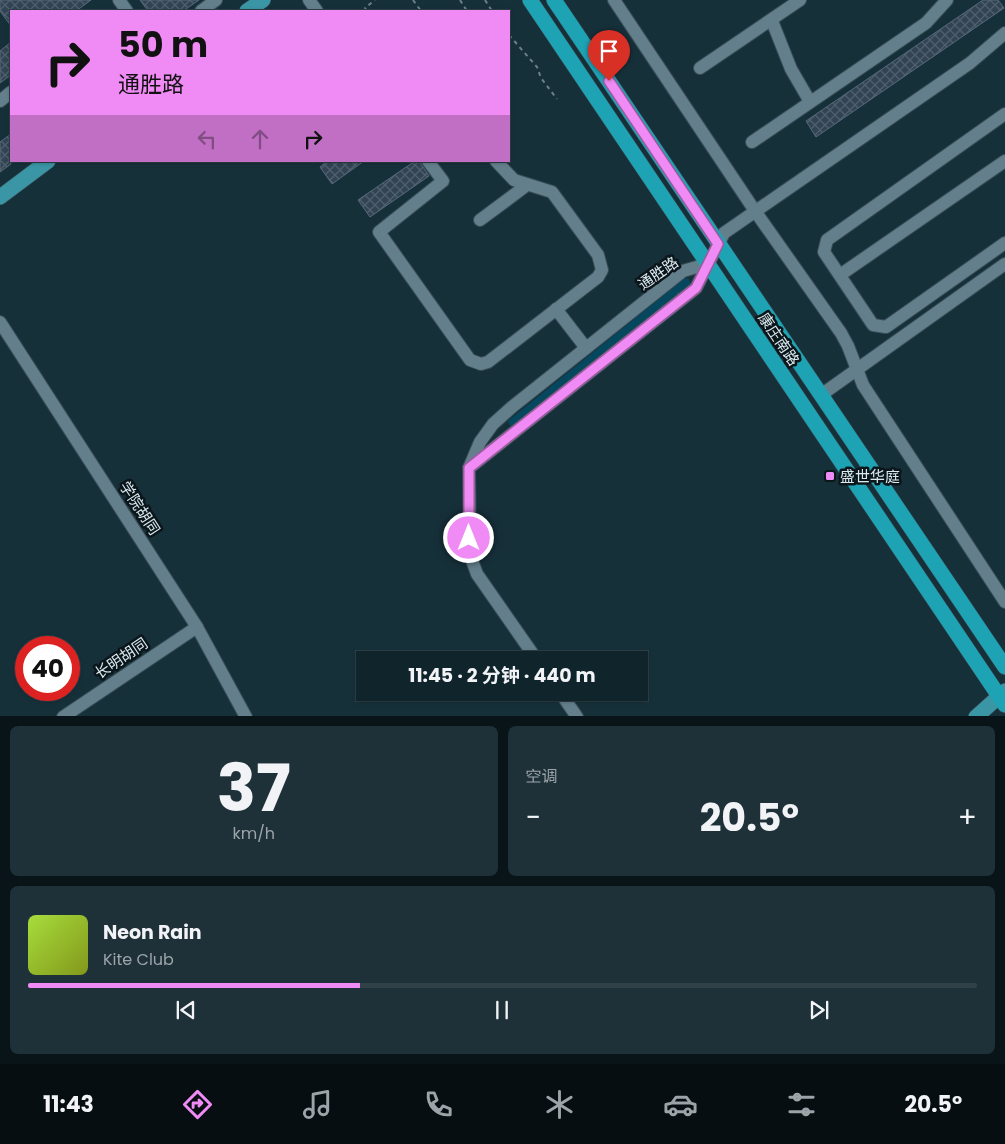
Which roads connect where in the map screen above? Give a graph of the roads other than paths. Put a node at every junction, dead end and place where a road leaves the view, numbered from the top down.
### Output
1 (216, 0) edge
2 (262, 0) edge
3 (530, 0) edge
4 (554, 0) edge
5 (614, 0) edge
6 (800, 0) edge
7 (948, 0) edge
8 (202, 10) edge
9 (248, 10) edge
10 (772, 21) junction
11 (1005, 33) edge
12 (700, 68) dead end
13 (10, 93) edge
14 (809, 100) junction
15 (0, 101) edge
16 (1005, 114) edge
17 (752, 142) dead end
18 (1005, 161) edge
19 (47, 162) edge
20 (429, 162) edge
21 (497, 162) edge
22 (527, 185) junction
23 (0, 198) edge
24 (754, 211) junction
25 (480, 220) dead end
26 (1005, 243) edge
27 (718, 244) junction
28 (707, 264) junction
29 (1005, 264) edge
30 (840, 275) junction
31 (556, 309) junction
32 (0, 322) edge
33 (586, 348) junction
34 (856, 370) junction
35 (821, 395) junction
36 (469, 468) junction
37 (1005, 602) edge
38 (197, 627) junction
39 (531, 651) edge
40 (1005, 667) edge
41 (1003, 698) edge
42 (566, 701) edge
43 (63, 716) edge
44 (246, 716) edge
45 (576, 716) edge
46 (976, 716) edge

1 - 8 street
2 - 9 main road
3 - 28 highway, 康庄南路
4 - 27 highway, 康庄南路
5 - 24 street
6 - 10 street
7 - 14 street
10 - 12 street
10 - 14 street
11 - 24 street
13 - 15 street
14 - 17 street
16 - 30 street
18 - 30 street
19 - 23 main road
20 - 31 street
21 - 22 street
22 - 25 street
22 - 31 street
24 - 27 street
24 - 34 street
26 - 30 street
27 - 28 street
27 - 35 highway, 康庄南路
28 - 33 street, 通胜路
28 - 36 street, 通胜路
28 - 41 highway, 康庄南路
29 - 34 street
31 - 33 street
32 - 38 street, 学院胡同
33 - 36 street, 通胜路
34 - 35 street
34 - 37 street
35 - 40 highway, 康庄南路
36 - 39 street, 通胜路
38 - 43 street, 长明胡同
38 - 44 street, 学院胡同
41 - 46 main road
42 - 45 street

